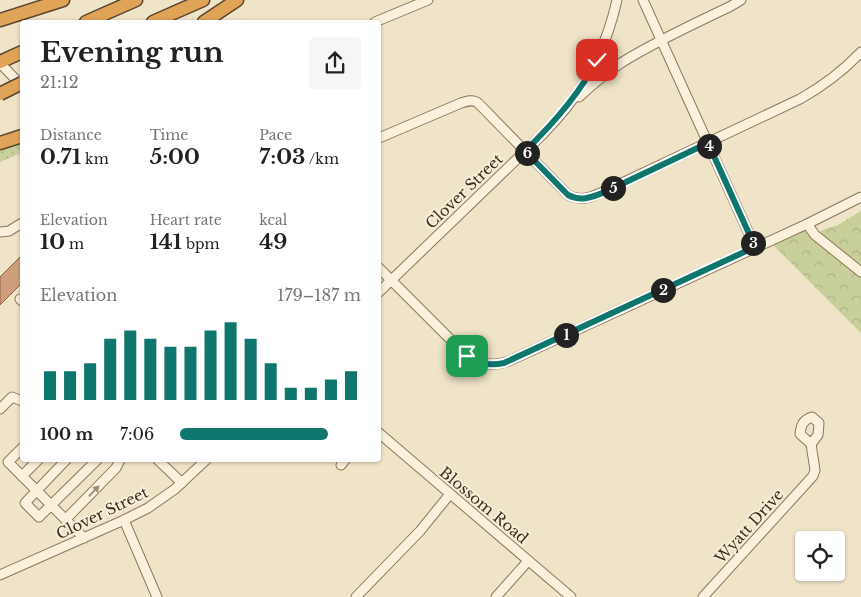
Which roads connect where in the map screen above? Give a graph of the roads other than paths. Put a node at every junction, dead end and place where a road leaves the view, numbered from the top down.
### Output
1 (64, 0) edge
2 (136, 0) edge
3 (203, 0) edge
4 (237, 0) edge
5 (428, 0) edge
6 (617, 0) edge
7 (643, 0) edge
8 (741, 0) edge
9 (0, 20) edge
10 (91, 20) edge
11 (158, 20) edge
12 (207, 20) edge
13 (380, 20) edge
14 (661, 40) junction
15 (861, 52) edge
16 (20, 53) edge
17 (0, 63) edge
18 (20, 82) edge
19 (20, 85) edge
20 (0, 94) edge
21 (566, 107) junction
22 (20, 137) edge
23 (381, 137) edge
24 (0, 143) edge
25 (708, 143) junction
26 (525, 151) junction
27 (861, 197) edge
28 (20, 224) edge
29 (807, 224) junction
30 (0, 232) edge
31 (755, 247) junction
32 (381, 270) edge
33 (861, 272) edge
34 (391, 281) junction
35 (381, 290) edge
36 (20, 400) edge
37 (2, 404) edge
38 (381, 435) edge
39 (811, 444) dead end
40 (20, 450) edge
41 (36, 462) edge
42 (64, 462) edge
43 (95, 462) edge
44 (119, 462) edge
45 (160, 462) edge
46 (204, 462) edge
47 (22, 476) junction
48 (182, 483) junction
49 (37, 490) junction
50 (450, 494) junction
51 (52, 505) junction
52 (66, 520) junction
53 (124, 520) junction
54 (84, 538) junction
55 (528, 561) junction
56 (0, 576) edge
57 (157, 597) edge
58 (356, 597) edge
59 (496, 597) edge
60 (571, 597) edge
61 (703, 597) edge

1 - 9 highway
2 - 10 highway
3 - 11 highway
4 - 12 highway
5 - 13 street
6 - 21 street, Clover Street
7 - 14 street
8 - 14 street
14 - 21 street
14 - 25 street
15 - 25 street
16 - 17 highway
17 - 18 street
19 - 20 highway, bridge
21 - 26 street, Clover Street
22 - 24 highway
23 - 26 street
25 - 26 street
25 - 31 street
26 - 34 street, Clover Street
27 - 29 street
28 - 30 street
29 - 31 street
29 - 33 street
31 - 34 street
32 - 34 street
34 - 35 street, Clover Street
36 - 37 street
38 - 50 street, Blossom Road
39 - 61 street, Wyatt Drive
40 - 47 street
41 - 47 street
42 - 49 street
43 - 51 street
52 -> 44 street
45 - 48 street
46 - 48 street, Clover Street
47 - 49 street
48 - 53 street, Clover Street
49 - 51 street
49 - 51 street
50 - 55 street, Blossom Road
50 - 58 street
51 - 52 street
52 - 54 street
53 - 54 street, Clover Street
53 - 57 street
54 - 56 street, Clover Street
55 - 59 street
55 - 60 street, Blossom Road

